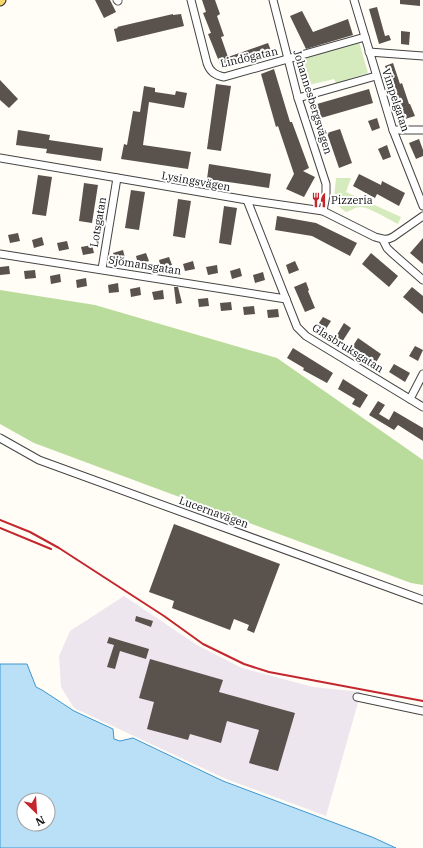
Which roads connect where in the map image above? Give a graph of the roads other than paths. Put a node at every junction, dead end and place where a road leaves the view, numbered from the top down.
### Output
1 (192, 0) edge
2 (273, 0) edge
3 (354, 0) edge
4 (365, 37) junction
5 (369, 52) junction
6 (423, 56) edge
7 (288, 60) junction
8 (376, 76) junction
9 (298, 98) junction
10 (393, 130) junction
11 (423, 130) edge
12 (0, 158) edge
13 (117, 178) junction
14 (247, 200) junction
15 (423, 206) edge
16 (323, 211) junction
17 (423, 216) edge
18 (383, 240) junction
19 (0, 254) edge
20 (102, 269) junction
21 (423, 280) edge
22 (286, 299) junction
23 (423, 374) edge
24 (410, 399) junction
25 (423, 408) edge
26 (0, 438) edge
27 (423, 600) edge
28 (357, 697) dead end
29 (423, 711) edge

1 - 7 street, Lindögatan
2 - 7 street, Johannesbergsvägen
3 - 4 street, Vimpelgatan
4 - 5 street, Vimpelgatan
4 - 7 street, Lindögatan
5 - 6 street
5 - 8 street, Vimpelgatan
7 - 9 street, Johannesbergsvägen
8 - 9 street
8 - 10 street, Vimpelgatan
9 - 16 street, Johannesbergsvägen
10 - 11 street
10 - 15 street, Vimpelgatan
12 - 13 street, Lysingsvägen
13 - 14 street, Lysingsvägen
13 - 20 street, Lotsgatan
14 - 16 street, Lysingsvägen
14 - 22 street, Glasbruksgatan
16 - 18 street, Lysingsvägen
17 - 18 street
18 - 21 street
19 - 20 street, Sjömansgatan
20 - 22 street, Sjömansgatan
22 - 24 street, Glasbruksgatan
23 - 24 street
24 - 25 street, Glasbruksgatan
26 - 27 street, Lucernavägen
28 - 29 street

